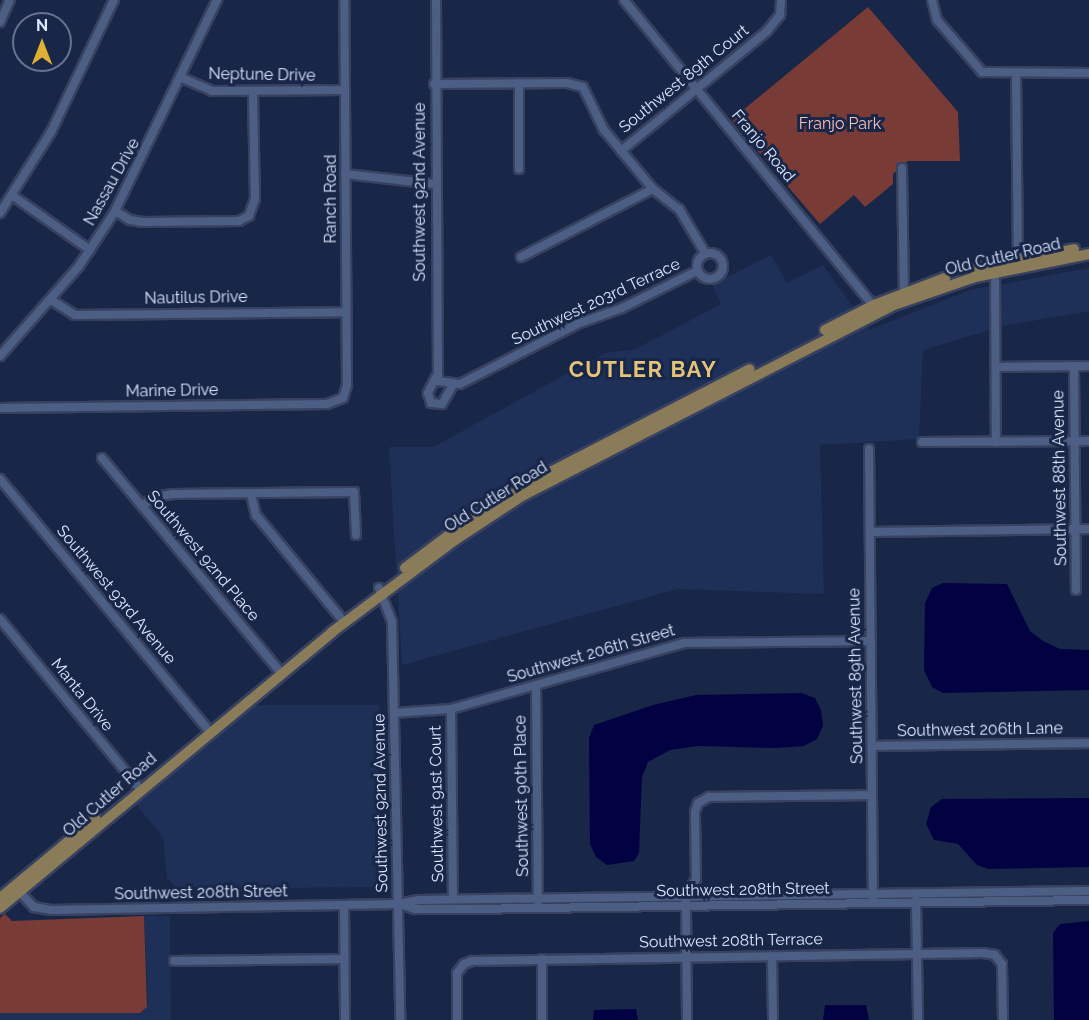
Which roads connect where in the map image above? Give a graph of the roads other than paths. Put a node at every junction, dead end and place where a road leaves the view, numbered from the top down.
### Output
1 (10, 0) edge
2 (114, 0) edge
3 (217, 0) edge
4 (344, 0) edge
5 (436, 0) edge
6 (624, 0) edge
7 (781, 0) edge
8 (932, 0) edge
9 (0, 22) edge
10 (1089, 73) edge
11 (1016, 74) junction
12 (182, 78) junction
13 (519, 83) junction
14 (434, 84) junction
15 (696, 88) junction
16 (345, 90) junction
17 (253, 92) junction
18 (621, 151) junction
19 (902, 168) dead end
20 (519, 169) dead end
21 (345, 174) junction
22 (434, 184) junction
23 (652, 189) junction
24 (13, 196) junction
25 (115, 211) junction
26 (0, 213) edge
27 (1089, 247) edge
28 (90, 250) junction
29 (705, 253) junction
30 (1070, 254) junction
31 (1089, 254) edge
32 (521, 257) dead end
33 (1018, 259) junction
34 (697, 271) junction
35 (978, 272) junction
36 (995, 272) junction
37 (904, 292) junction
38 (51, 300) junction
39 (875, 308) junction
40 (346, 312) junction
41 (0, 356) edge
42 (1074, 366) junction
43 (1089, 366) edge
44 (996, 367) junction
45 (439, 380) junction
46 (453, 385) junction
47 (344, 398) joint
48 (0, 408) edge
49 (654, 422) junction
50 (1074, 441) junction
51 (1089, 441) edge
52 (922, 442) dead end
53 (996, 442) junction
54 (869, 449) dead end
55 (580, 456) junction
56 (102, 458) dead end
57 (573, 469) junction
58 (0, 479) edge
59 (251, 494) junction
60 (505, 502) junction
61 (142, 506) junction
62 (1075, 529) junction
63 (1089, 529) edge
64 (870, 532) junction
65 (356, 535) dead end
66 (1076, 590) dead end
67 (380, 591) junction
68 (340, 617) junction
69 (0, 619) edge
70 (871, 641) junction
71 (279, 670) junction
72 (536, 685) junction
73 (451, 709) junction
74 (394, 713) junction
75 (207, 729) junction
76 (1089, 743) edge
77 (872, 746) junction
78 (139, 787) junction
79 (872, 795) junction
80 (696, 879) junction
81 (16, 889) junction
82 (1089, 891) edge
83 (916, 893) junction
84 (705, 896) junction
85 (0, 898) edge
86 (453, 899) junction
87 (873, 899) junction
88 (1089, 900) edge
89 (686, 901) junction
90 (538, 903) junction
91 (916, 903) junction
92 (398, 904) junction
93 (344, 905) junction
94 (0, 908) edge
95 (917, 954) junction
96 (772, 956) junction
97 (687, 957) junction
98 (344, 959) junction
99 (542, 959) junction
100 (174, 962) dead end
101 (345, 1020) edge
102 (400, 1020) edge
103 (458, 1020) edge
104 (542, 1020) edge
105 (687, 1020) edge
106 (773, 1020) edge
107 (918, 1020) edge
108 (1003, 1020) edge

1 - 9 street
2 - 24 street
3 - 12 street, Nassau Drive
4 - 16 street, Ranch Road
5 - 14 street, Southwest 92nd Avenue
6 - 15 street, Franjo Road
7 - 15 street, Southwest 89th Court
8 - 11 street
10 - 11 street
11 - 33 street
12 - 17 street, Neptune Drive
12 - 25 street, Nassau Drive
13 - 14 street
13 - 18 street
13 - 20 street
14 - 22 street, Southwest 92nd Avenue
15 - 18 street, Southwest 89th Court
15 - 39 street, Franjo Road
16 - 17 street, Neptune Drive
16 - 21 street, Ranch Road
17 - 25 street
18 - 23 street
19 - 37 street
21 - 22 street
21 - 40 street, Ranch Road
22 - 45 street, Southwest 92nd Avenue
23 - 29 street
23 - 32 street
24 - 26 street
24 - 28 street
25 - 28 street, Nassau Drive
27 - 30 main road, Old Cutler Road
28 - 38 street, Nassau Drive
29 - 34 street
29 - 34 street
30 - 31 main road, Old Cutler Road
30 - 33 main road, Old Cutler Road
30 - 36 main road, Old Cutler Road
33 - 35 main road, Old Cutler Road
34 - 46 street, Southwest 203rd Terrace
35 - 36 main road, Old Cutler Road
35 - 37 main road, Old Cutler Road
35 - 39 main road, Old Cutler Road
36 - 44 street
37 - 39 main road, Old Cutler Road
38 - 40 street, Nautilus Drive
38 - 41 street, Nassau Drive
39 - 49 main road, Old Cutler Road
40 - 47 street, Ranch Road
42 - 43 street
42 - 44 street
42 - 50 street, Southwest 88th Avenue
44 - 53 street
45 - 46 street
45 - 46 street, Southwest 92nd Avenue
47 - 48 street, Marine Drive
49 - 55 main road, Old Cutler Road
49 - 57 main road, Old Cutler Road
50 - 51 street
50 - 53 street
50 - 62 street, Southwest 88th Avenue
52 - 53 street
54 - 64 street, Southwest 89th Avenue
55 - 57 main road
55 - 60 main road, Old Cutler Road
56 - 61 street, Southwest 92nd Place
57 - 60 main road, Old Cutler Road
58 - 75 street, Southwest 93rd Avenue
59 - 61 street
59 - 65 street
59 - 68 street
60 - 67 main road, Old Cutler Road
61 - 71 street, Southwest 92nd Place
62 - 63 street
62 - 64 street
62 - 66 street, Southwest 88th Avenue
64 - 70 street, Southwest 89th Avenue
67 - 68 main road, Old Cutler Road
67 - 71 main road, Old Cutler Road
67 - 74 street, Southwest 92nd Avenue
68 - 71 main road, Old Cutler Road
69 - 78 street, Manta Drive
70 - 72 street, Southwest 206th Street
70 - 77 street, Southwest 89th Avenue
71 - 75 main road, Old Cutler Road
72 - 73 street, Southwest 206th Street
72 - 90 street, Southwest 90th Place
73 - 74 street, Southwest 206th Street
73 - 86 street, Southwest 91st Court
74 - 92 street, Southwest 92nd Avenue
75 - 78 main road, Old Cutler Road
76 - 77 street, Southwest 206th Lane
77 - 79 street, Southwest 89th Avenue
78 - 81 main road, Old Cutler Road
79 - 80 street
79 - 87 street, Southwest 89th Avenue
80 - 84 street
80 - 89 street
81 - 85 main road, Old Cutler Road
81 - 93 street, Southwest 208th Street
81 - 94 main road, Old Cutler Road
82 - 83 street, Southwest 208th Street
83 - 87 street, Southwest 208th Street
83 - 91 street
84 - 87 street, Southwest 208th Street
84 - 89 street, Southwest 208th Street
86 - 90 street, Southwest 208th Street
86 - 92 street, Southwest 208th Street
87 - 89 street, Southwest 208th Street
87 - 91 street, Southwest 208th Street
88 - 91 street, Southwest 208th Street
89 - 90 street, Southwest 208th Street
89 - 97 street
90 - 92 street, Southwest 208th Street
91 - 95 street
92 - 93 street, Southwest 208th Street
92 - 102 street, Southwest 92nd Avenue
93 - 98 street
95 - 96 street, Southwest 208th Terrace
95 - 107 street
95 - 108 street, Southwest 208th Terrace
96 - 97 street, Southwest 208th Terrace
96 - 106 street
97 - 99 street, Southwest 208th Terrace
97 - 105 street
98 - 100 street
98 - 101 street
99 - 103 street, Southwest 208th Terrace
99 - 104 street

